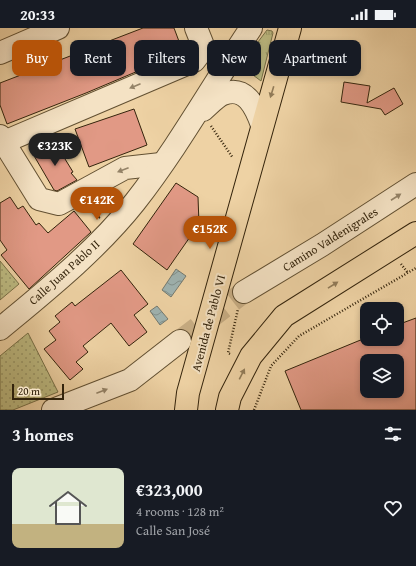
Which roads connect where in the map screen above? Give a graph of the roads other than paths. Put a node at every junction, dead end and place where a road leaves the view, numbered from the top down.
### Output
1 (58, 28) edge
2 (251, 28) edge
3 (290, 28) edge
4 (200, 38) edge
5 (0, 53) edge
6 (196, 116) junction
7 (262, 125) junction
8 (2, 139) edge
9 (161, 164) junction
10 (416, 184) edge
11 (412, 240) edge
12 (241, 300) tunnel mouth
13 (0, 329) edge
14 (180, 341) tunnel mouth
15 (52, 410) edge
16 (186, 410) edge
17 (227, 410) edge

1 - 5 street
2 - 6 street, Calle Juan Pablo II
3 -> 7 main road, Avenida de Pablo VI
4 -> 8 street
6 - 7 street, Calle Juan Pablo II
6 - 9 street, Calle Juan Pablo II
7 - 16 main road, Avenida de Pablo VI
9 -> 8 street
9 - 13 street, Calle Juan Pablo II
12 -> 10 street, Camino Valdenigrales
17 -> 11 main road
15 -> 14 street

